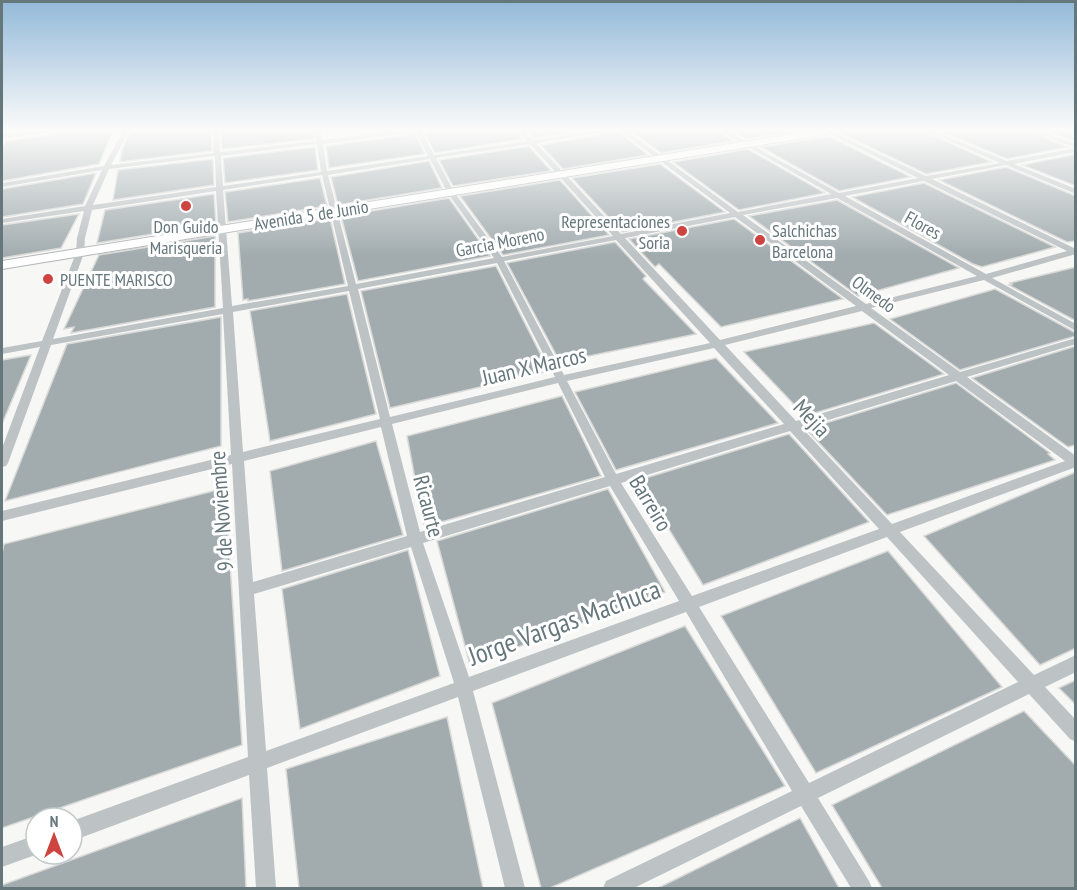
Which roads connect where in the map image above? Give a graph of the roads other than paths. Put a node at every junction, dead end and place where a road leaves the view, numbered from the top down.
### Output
1 (324, 172) edge
2 (66, 173) edge
3 (105, 173) edge
4 (219, 173) edge
5 (320, 173) edge
6 (440, 173) edge
7 (569, 173) edge
8 (678, 173) edge
9 (798, 173) edge
10 (912, 173) edge
11 (958, 173) edge
12 (1030, 173) edge
13 (560, 174) junction
14 (925, 179) junction
15 (2, 184) edge
16 (220, 187) junction
17 (451, 192) junction
18 (1076, 192) edge
19 (838, 195) junction
20 (90, 207) junction
21 (334, 212) junction
22 (738, 215) junction
23 (2, 220) edge
24 (224, 228) junction
25 (618, 237) junction
26 (1075, 252) edge
27 (80, 254) junction
28 (499, 259) junction
29 (2, 265) edge
30 (2, 270) edge
31 (985, 277) junction
32 (355, 287) junction
33 (863, 307) junction
34 (229, 310) junction
35 (1076, 328) edge
36 (1076, 341) edge
37 (48, 342) junction
38 (717, 344) junction
39 (2, 351) edge
40 (958, 376) junction
41 (561, 379) junction
42 (386, 422) junction
43 (793, 426) junction
44 (239, 460) junction
45 (2, 463) edge
46 (1076, 463) edge
47 (613, 480) junction
48 (2, 516) edge
49 (890, 531) junction
50 (415, 539) junction
51 (248, 590) junction
52 (687, 605) junction
53 (1076, 663) edge
54 (1032, 685) junction
55 (464, 687) junction
56 (1076, 733) edge
57 (258, 763) junction
58 (805, 795) junction
59 (84, 827) edge
60 (24, 849) edge
61 (2, 857) edge
62 (266, 888) edge
63 (515, 888) edge
64 (613, 888) edge
65 (862, 888) edge

1 - 21 street, Ricaurte
2 - 15 street
3 - 20 street
4 - 16 street, 9 de Noviembre
5 - 16 street
6 - 17 street, Barreiro
7 - 13 main road, Avenida 5 de Junio
8 - 22 street, Olmedo
9 - 19 street, Flores
10 - 14 street
11 - 14 street, Garcia Moreno
12 - 18 street
13 - 17 main road, Avenida 5 de Junio
13 - 25 street, Mejia
14 - 19 street, Garcia Moreno
14 - 26 street
16 - 20 street
16 - 24 street, 9 de Noviembre
17 - 21 main road, Avenida 5 de Junio
17 - 28 street, Barreiro
19 - 22 street, Garcia Moreno
19 - 31 street, Flores
20 - 23 street
20 - 27 street
21 - 24 main road, Avenida 5 de Junio
21 - 32 street, Ricaurte
22 - 25 street, Garcia Moreno
22 - 33 street, Olmedo
24 - 27 main road, Avenida 5 de Junio
24 - 34 street, 9 de Noviembre
25 - 28 street, Garcia Moreno
25 - 38 street, Mejia
26 - 31 street, Juan X Marcos
27 - 29 main road, Avenida 5 de Junio
27 - 30 main road, Avenida 5 de Junio
27 - 37 street
28 - 32 street, Garcia Moreno
28 - 41 street, Barreiro
31 - 33 street, Juan X Marcos
31 - 35 street, Flores
32 - 34 street, Garcia Moreno
32 - 42 street, Ricaurte
33 - 38 street, Juan X Marcos
33 - 40 street, Olmedo
34 - 37 street, Garcia Moreno
34 - 44 street, 9 de Noviembre
36 - 40 street
37 - 39 street, Garcia Moreno
37 - 45 street
38 - 41 street, Juan X Marcos
38 - 43 street, Mejia
40 - 43 street
40 - 46 street, Olmedo
41 - 42 street, Juan X Marcos
41 - 47 street, Barreiro
42 - 44 street, Juan X Marcos
42 - 50 street, Ricaurte
43 - 47 street
43 - 49 street, Mejia
44 - 48 street, Juan X Marcos
44 - 51 street, 9 de Noviembre
46 - 49 street, Jorge Vargas Machuca
47 - 50 street
47 - 52 street, Barreiro
49 - 52 street, Jorge Vargas Machuca
49 - 54 street, Mejia
50 - 51 street
50 - 55 street, Ricaurte
51 - 57 street, 9 de Noviembre
52 - 55 street, Jorge Vargas Machuca
52 - 58 street, Barreiro
53 - 54 street
54 - 56 street, Mejia
54 - 58 street
55 - 57 street, Jorge Vargas Machuca
55 - 63 street, Ricaurte
57 - 59 street, Jorge Vargas Machuca
57 - 62 street, 9 de Noviembre
58 - 64 street
58 - 65 street, Barreiro
60 - 61 street

